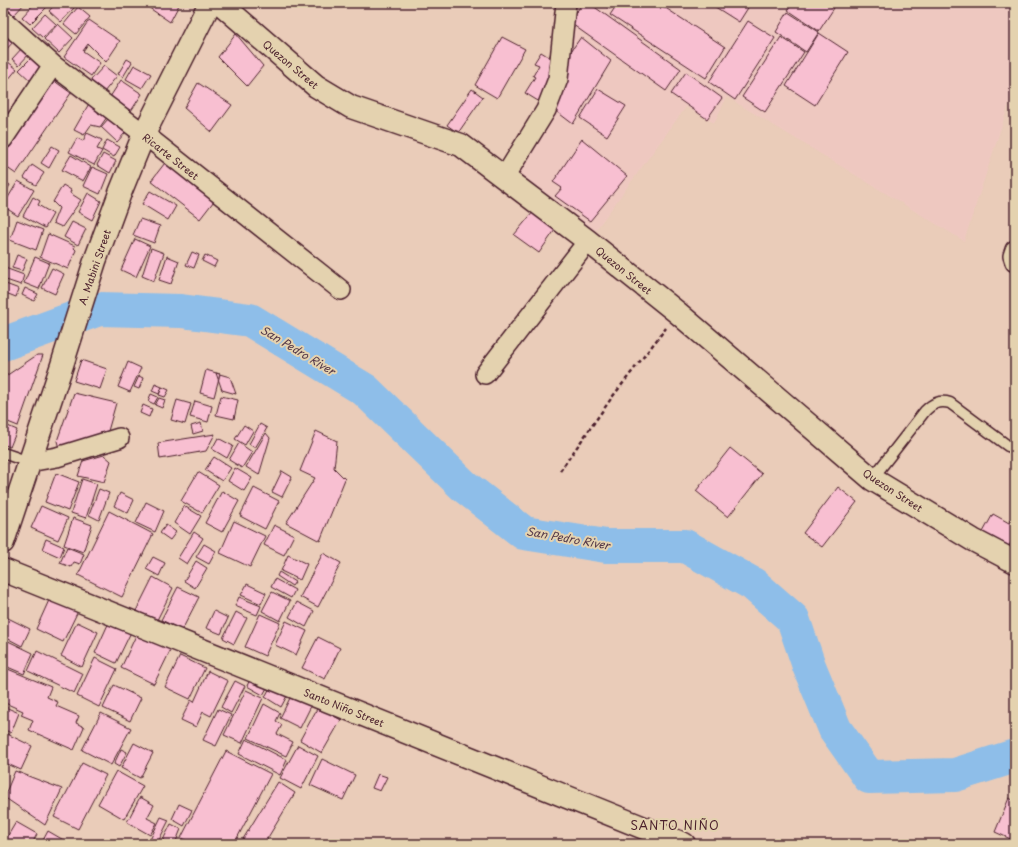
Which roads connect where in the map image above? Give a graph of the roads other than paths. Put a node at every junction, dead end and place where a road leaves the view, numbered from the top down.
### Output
1 (210, 3) edge
2 (220, 3) edge
3 (566, 3) edge
4 (3, 20) edge
5 (53, 65) junction
6 (144, 134) junction
7 (3, 139) edge
8 (504, 178) junction
9 (588, 241) junction
10 (1015, 250) edge
11 (1015, 262) edge
12 (341, 290) dead end
13 (485, 374) dead end
14 (119, 438) dead end
15 (1015, 448) edge
16 (3, 454) edge
17 (29, 462) junction
18 (872, 479) junction
19 (3, 542) edge
20 (1015, 562) edge
21 (3, 570) edge
22 (660, 839) edge
23 (684, 844) edge

1 - 6 street, A. Mabini Street
2 - 8 street, Quezon Street
3 - 8 street
4 - 5 street, Ricarte Street
5 - 6 street, Ricarte Street
5 - 7 street
6 - 12 street, Ricarte Street
6 - 17 street, A. Mabini Street
8 - 9 street, Quezon Street
9 - 13 street
9 - 18 street, Quezon Street
10 - 11 street
14 - 17 street
15 - 18 lane
16 - 17 lane
17 - 19 street, A. Mabini Street
18 - 20 street, Quezon Street
21 - 22 street, Santo Niño Street
22 - 23 street, Santo Niño Street

